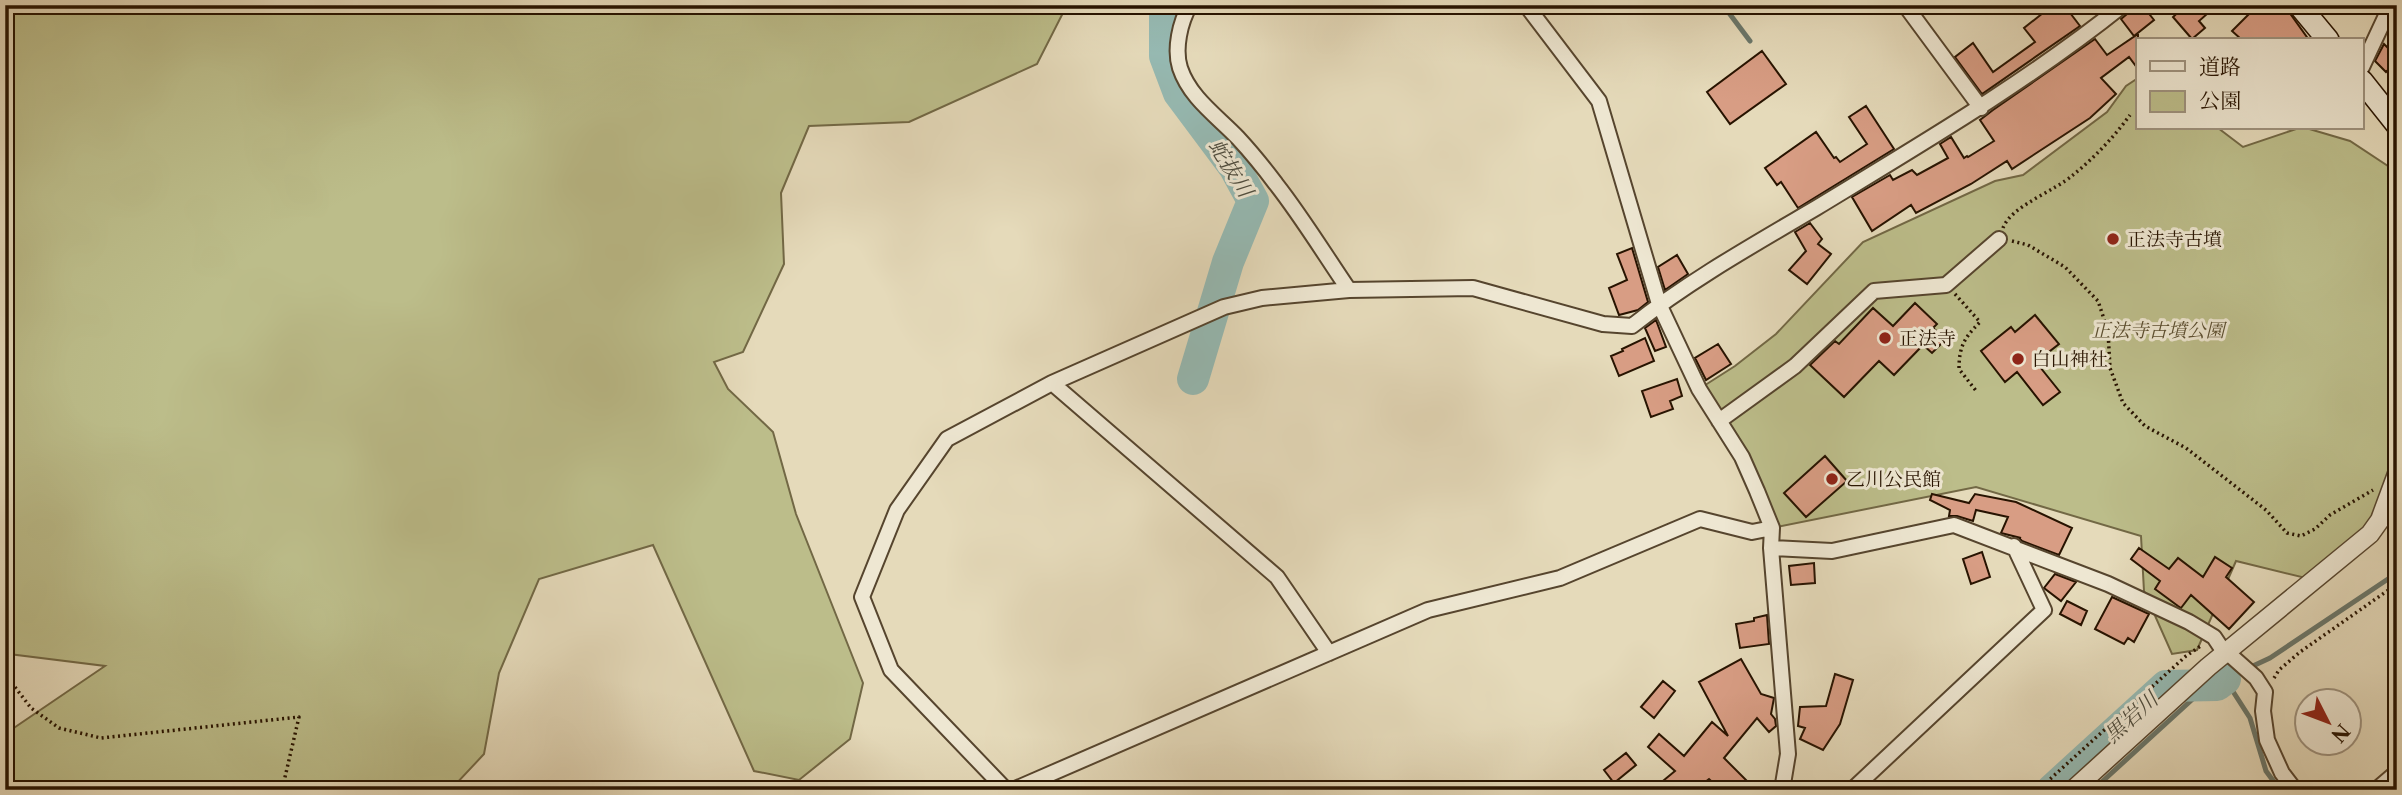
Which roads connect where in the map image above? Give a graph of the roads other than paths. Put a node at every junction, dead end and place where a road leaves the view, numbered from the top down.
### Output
1 (1190, 5) edge
2 (1526, 5) edge
3 (1905, 5) edge
4 (2123, 5) edge
5 (2299, 5) edge
6 (2391, 5) edge
7 (2326, 38) edge
8 (2364, 63) edge
9 (2364, 84) edge
10 (1981, 108) junction
11 (2397, 125) edge
12 (1999, 239) road end
13 (1349, 290) junction
14 (1659, 304) junction
15 (1052, 383) junction
16 (1718, 421) junction
17 (2396, 475) edge
18 (1772, 528) junction
19 (2014, 547) junction
20 (1771, 548) junction
21 (1329, 653) junction
22 (2233, 657) junction
23 (2397, 772) edge
24 (1006, 790) edge
25 (1013, 790) edge
26 (1782, 790) edge
27 (1853, 790) edge
28 (2073, 790) edge
29 (2295, 790) edge
30 (2376, 790) edge

1 - 13 street
2 - 14 street
3 - 10 street
4 - 10 street
5 - 7 main road
6 - 8 street
9 - 11 main road
10 - 14 street
12 - 16 street
13 - 14 street
13 - 15 street
14 - 16 street
15 - 21 street
15 - 24 street
16 - 18 street
17 - 22 street
18 - 20 street
18 - 21 street
19 - 20 street
19 - 22 street
19 - 27 street
20 - 26 street
21 - 25 street
22 - 28 street
22 - 29 street
23 - 30 street

